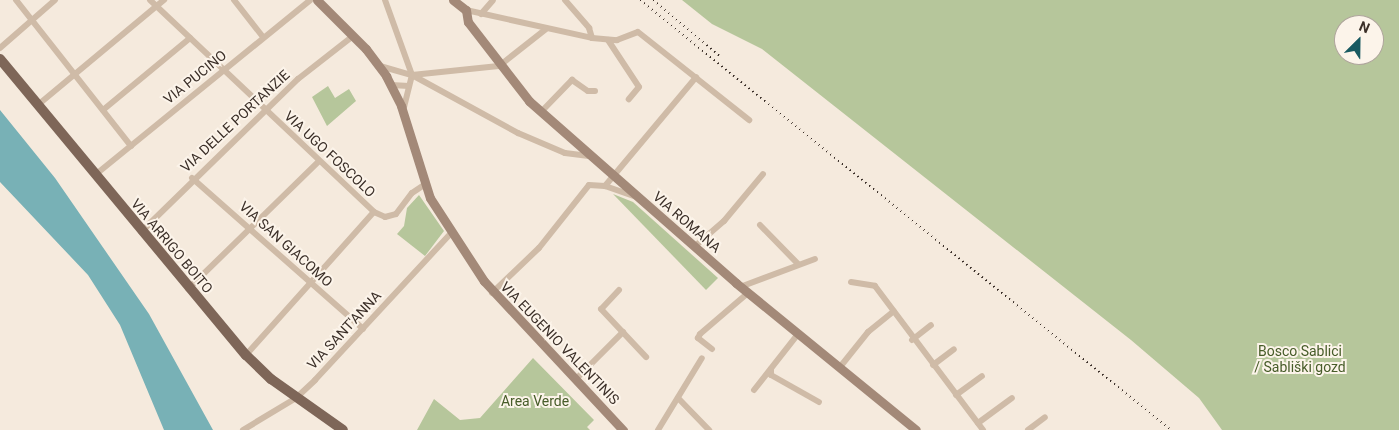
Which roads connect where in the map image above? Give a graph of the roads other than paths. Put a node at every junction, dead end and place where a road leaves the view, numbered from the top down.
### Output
1 (16, 0) edge
2 (55, 0) edge
3 (150, 0) edge
4 (164, 0) edge
5 (234, 0) edge
6 (310, 0) edge
7 (317, 0) edge
8 (386, 0) edge
9 (453, 0) edge
10 (493, 0) edge
11 (565, 0) edge
12 (157, 6) junction
13 (466, 10) junction
14 (481, 14) junction
15 (32, 20) junction
16 (546, 29) junction
17 (263, 36) junction
18 (354, 36) junction
19 (190, 38) junction
20 (592, 38) junction
21 (608, 40) junction
22 (0, 48) edge
23 (0, 59) edge
24 (380, 66) junction
25 (499, 66) junction
26 (224, 70) junction
27 (400, 73) junction
28 (75, 74) junction
29 (412, 75) junction
30 (696, 77) junction
31 (391, 85) junction
32 (409, 86) junction
33 (595, 91) dead end
34 (629, 99) dead end
35 (39, 104) junction
36 (103, 110) junction
37 (266, 111) junction
38 (402, 112) junction
39 (541, 112) junction
40 (749, 120) dead end
41 (131, 146) junction
42 (589, 156) junction
43 (319, 161) junction
44 (763, 174) dead end
45 (95, 175) junction
46 (613, 176) junction
47 (192, 178) junction
48 (424, 185) junction
49 (605, 186) junction
50 (642, 200) junction
51 (374, 212) junction
52 (760, 225) dead end
53 (250, 228) junction
54 (141, 232) junction
55 (452, 232) junction
56 (694, 246) junction
57 (815, 259) dead end
58 (798, 264) junction
59 (309, 281) junction
60 (851, 282) dead end
61 (740, 286) junction
62 (188, 289) junction
63 (619, 290) dead end
64 (492, 292) junction
65 (748, 293) junction
66 (894, 311) junction
67 (931, 326) dead end
68 (363, 329) junction
69 (622, 332) junction
70 (798, 334) junction
71 (912, 340) junction
72 (954, 348) dead end
73 (712, 349) dead end
74 (246, 355) junction
75 (646, 357) dead end
76 (702, 358) dead end
77 (933, 365) junction
78 (840, 367) junction
79 (771, 369) junction
80 (982, 376) dead end
81 (575, 380) junction
82 (754, 390) dead end
83 (956, 396) junction
84 (296, 398) junction
85 (678, 398) junction
86 (1012, 398) dead end
87 (819, 402) dead end
88 (1045, 417) dead end
89 (978, 423) junction
90 (243, 430) edge
91 (343, 430) edge
92 (623, 430) edge
93 (658, 430) edge
94 (709, 430) edge
95 (916, 430) edge
96 (984, 430) edge
97 (1028, 430) edge

1 - 15 street
2 - 15 street
3 - 12 street, VIA UGO FOSCOLO
4 - 12 street
5 - 17 street
6 - 17 street, VIA PUCINO
7 - 18 street, VIA EUGENIO VALENTINIS
8 - 29 street
9 - 13 street
10 - 14 street
11 - 20 street
12 - 19 street, VIA UGO FOSCOLO
12 - 28 street
13 - 14 street
13 - 25 street, VIA ROMANA
14 - 16 street
15 - 22 street
15 - 28 street
16 - 20 street
16 - 25 street
17 - 26 street, VIA PUCINO
18 - 24 street, VIA EUGENIO VALENTINIS
18 - 37 street, VIA DELLE PORTANZIE
19 - 26 street, VIA UGO FOSCOLO
19 - 36 street
20 - 21 street
21 - 30 street
21 - 34 street
23 - 35 main road, VIA ARRIGO BOITO
24 - 27 street
24 - 31 street, VIA EUGENIO VALENTINIS
25 - 29 street
25 - 39 street, VIA ROMANA
26 - 37 street, VIA UGO FOSCOLO
26 - 41 street, VIA PUCINO
27 - 29 street
27 - 31 street
28 - 35 street
28 - 36 street
29 - 32 street
29 - 42 street
30 - 40 street
30 - 46 street
31 - 32 street
31 - 38 street, VIA EUGENIO VALENTINIS
32 - 38 street
33 - 39 street
35 - 45 main road, VIA ARRIGO BOITO
36 - 41 street
37 - 43 street, VIA UGO FOSCOLO
37 - 47 street, VIA DELLE PORTANZIE
38 - 48 street, VIA EUGENIO VALENTINIS
39 - 42 street, VIA ROMANA
41 - 45 street, VIA PUCINO
42 - 46 street, VIA ROMANA
43 - 51 street, VIA UGO FOSCOLO
43 - 53 street
44 - 56 street
45 - 54 main road, VIA ARRIGO BOITO
46 - 49 street
46 - 50 street, VIA ROMANA
47 - 53 street, VIA SAN GIACOMO
47 - 54 street, VIA DELLE PORTANZIE
48 - 51 street, VIA UGO FOSCOLO
48 - 55 street, VIA EUGENIO VALENTINIS
49 - 50 street
49 - 64 street
50 - 56 street, VIA ROMANA
51 - 59 street
52 - 58 street
53 - 59 street, VIA SAN GIACOMO
53 - 62 street
54 - 62 main road, VIA ARRIGO BOITO
55 - 64 street, VIA EUGENIO VALENTINIS
55 - 68 street, VIA SANT'ANNA
56 - 61 street, VIA ROMANA
57 - 58 street
58 - 61 street
59 - 68 street, VIA SAN GIACOMO
59 - 74 street
60 - 66 street
61 - 65 street, VIA ROMANA
62 - 74 main road, VIA ARRIGO BOITO
63 - 69 street
64 - 81 street, VIA EUGENIO VALENTINIS
65 - 70 street, VIA ROMANA
65 - 73 street
66 - 71 street
66 - 78 street
67 - 71 street
68 - 84 street, VIA SANT'ANNA
69 - 75 street
69 - 81 street
70 - 78 street, VIA ROMANA
70 - 79 street
71 - 77 street
72 - 77 street
74 - 84 main road, VIA ARRIGO BOITO
76 - 85 street
77 - 83 street
78 - 95 street, VIA ROMANA
79 - 82 street
79 - 87 street
80 - 83 street
81 - 92 street, VIA EUGENIO VALENTINIS
83 - 89 street
84 - 90 street, VIA SANT'ANNA
84 - 91 main road, VIA ARRIGO BOITO
85 - 93 street
85 - 94 street
86 - 89 street
88 - 97 street
89 - 96 street

